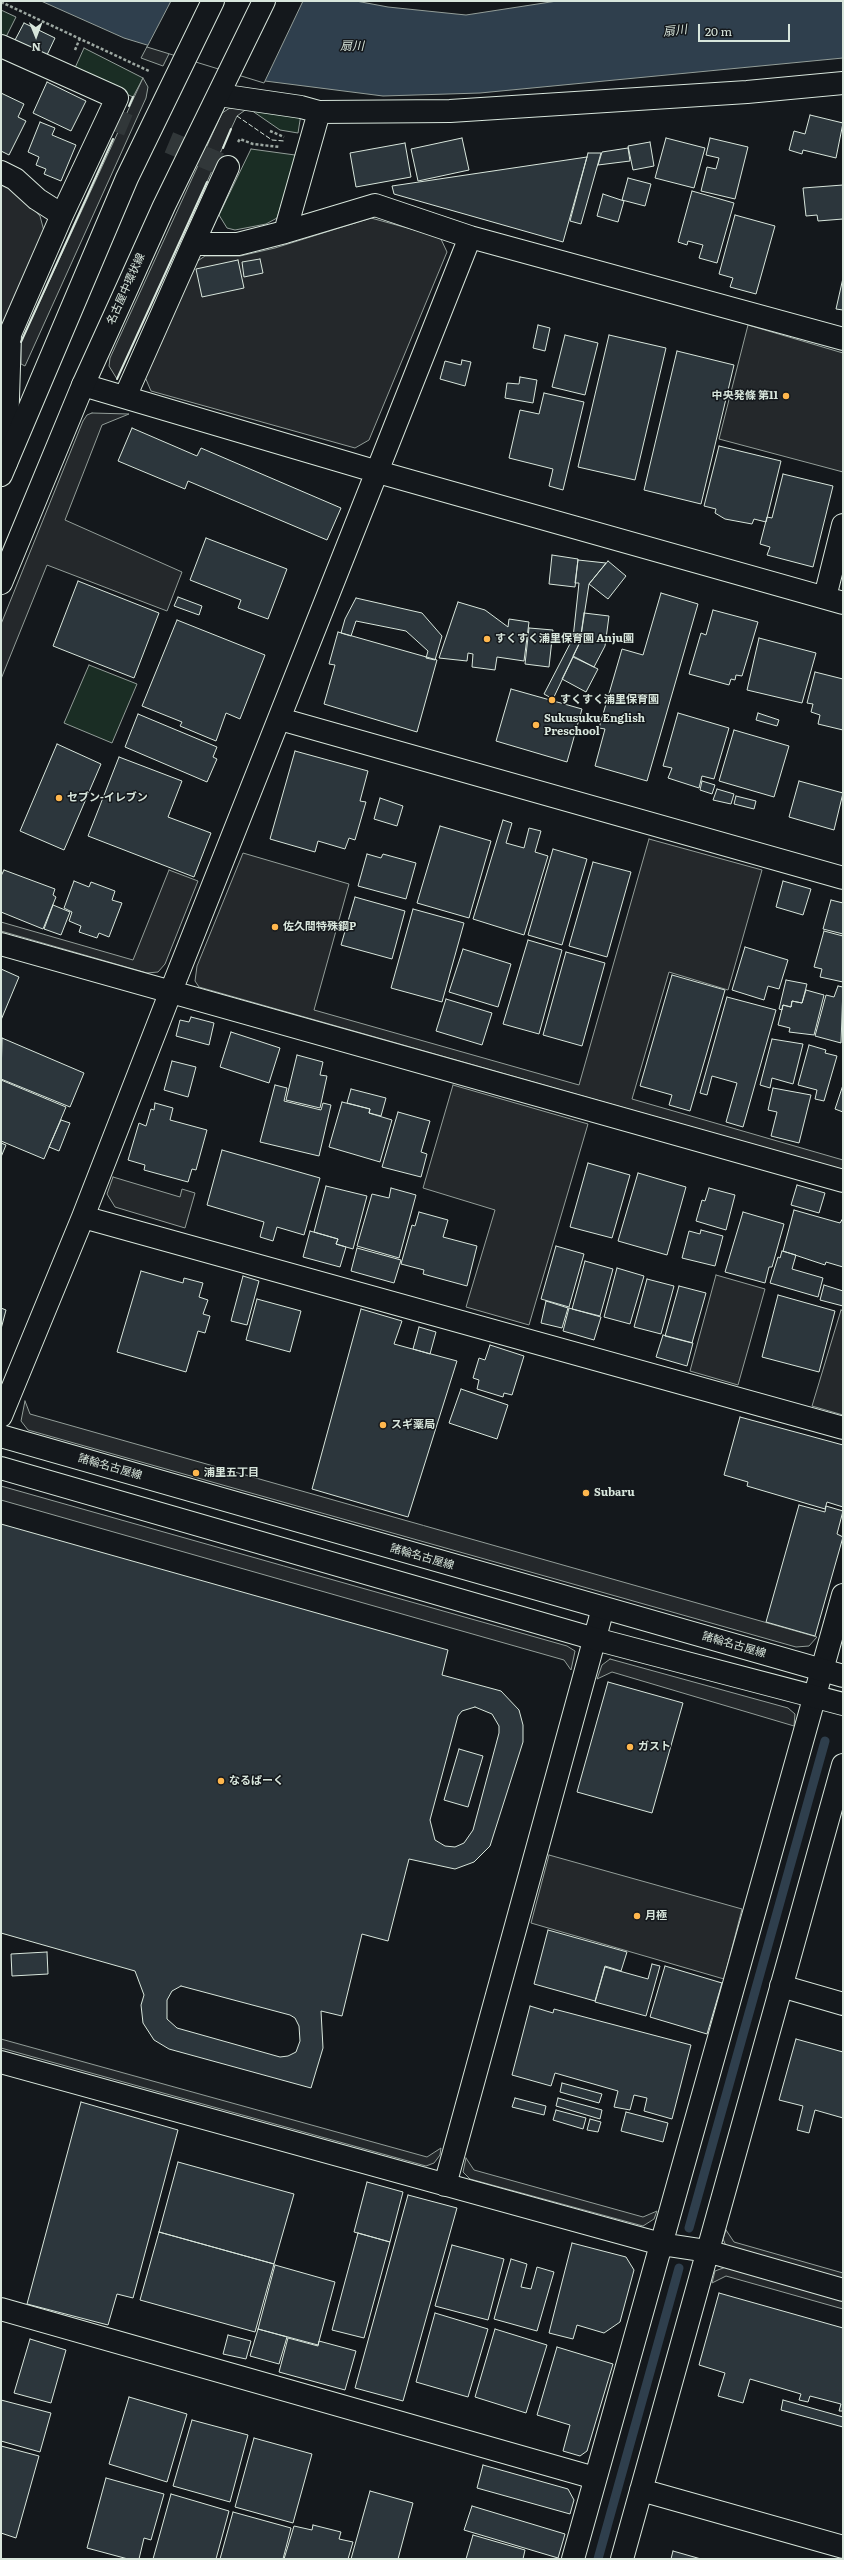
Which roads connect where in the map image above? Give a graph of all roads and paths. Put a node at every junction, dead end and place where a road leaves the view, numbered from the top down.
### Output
1 (213, 1) edge
2 (264, 1) edge
3 (1, 2) edge
4 (1, 46) edge
5 (134, 63) dead end
6 (843, 83) edge
7 (222, 90) junction
8 (319, 112) junction
9 (268, 130) dead end
10 (290, 138) dead end
11 (253, 144) dead end
12 (288, 148) dead end
13 (228, 167) dead end
14 (1, 172) edge
15 (62, 215) junction
16 (285, 232) junction
17 (470, 237) junction
18 (193, 244) junction
19 (843, 339) edge
20 (83, 385) junction
21 (125, 398) junction
22 (3, 469) edge
23 (378, 472) junction
24 (843, 525) edge
25 (1, 583) edge
26 (834, 600) edge
27 (280, 718) junction
28 (843, 878) edge
29 (1, 944) edge
30 (171, 991) junction
31 (843, 1181) edge
32 (83, 1217) junction
33 (1, 1416) edge
34 (843, 1428) edge
35 (1, 1436) edge
36 (1, 1468) edge
37 (843, 1595) edge
38 (603, 1608) junction
39 (595, 1639) junction
40 (822, 1670) junction
41 (843, 1676) edge
42 (814, 1696) junction
43 (843, 1704) edge
44 (843, 1765) edge
45 (781, 1986) junction
46 (843, 2004) edge
47 (1, 2062) edge
48 (445, 2185) junction
49 (661, 2244) junction
50 (707, 2252) junction
51 (843, 2290) edge
52 (1, 2309) edge
53 (595, 2478) junction
54 (641, 2490) junction
55 (843, 2547) edge
56 (573, 2559) edge
57 (622, 2559) edge

1 - 22 street
2 - 7 street, 名古屋中環状線
3 - 5 path
4 - 15 street
6 - 8 street
7 - 8 street
7 - 20 street, 名古屋中環状線
8 - 16 street
9 - 10 path
11 - 12 path
13 - 18 street
14 - 15 street
15 - 22 street
16 - 17 street
16 - 18 street
17 - 19 street
17 - 23 street
18 - 21 street
20 - 21 street
20 - 25 street, 名古屋中環状線
21 - 23 street
23 - 26 street
23 - 27 street
24 - 26 street
27 - 28 street
27 - 30 street
29 - 30 street
30 - 31 street
30 - 32 street
32 - 33 street
32 - 34 street
35 - 38 street, 諸輪名古屋線
36 - 39 street
37 - 40 street
38 - 39 street
38 - 40 street, 諸輪名古屋線
39 - 42 street
39 - 48 street
40 - 41 street, 諸輪名古屋線
40 - 42 street
42 - 43 street
42 - 49 street
44 - 45 street
45 - 46 street
45 - 50 street
47 - 48 street
48 - 49 street
49 - 50 street
49 - 53 street
50 - 51 street
50 - 54 street
52 - 53 street
53 - 56 street
54 - 55 street
54 - 57 street

